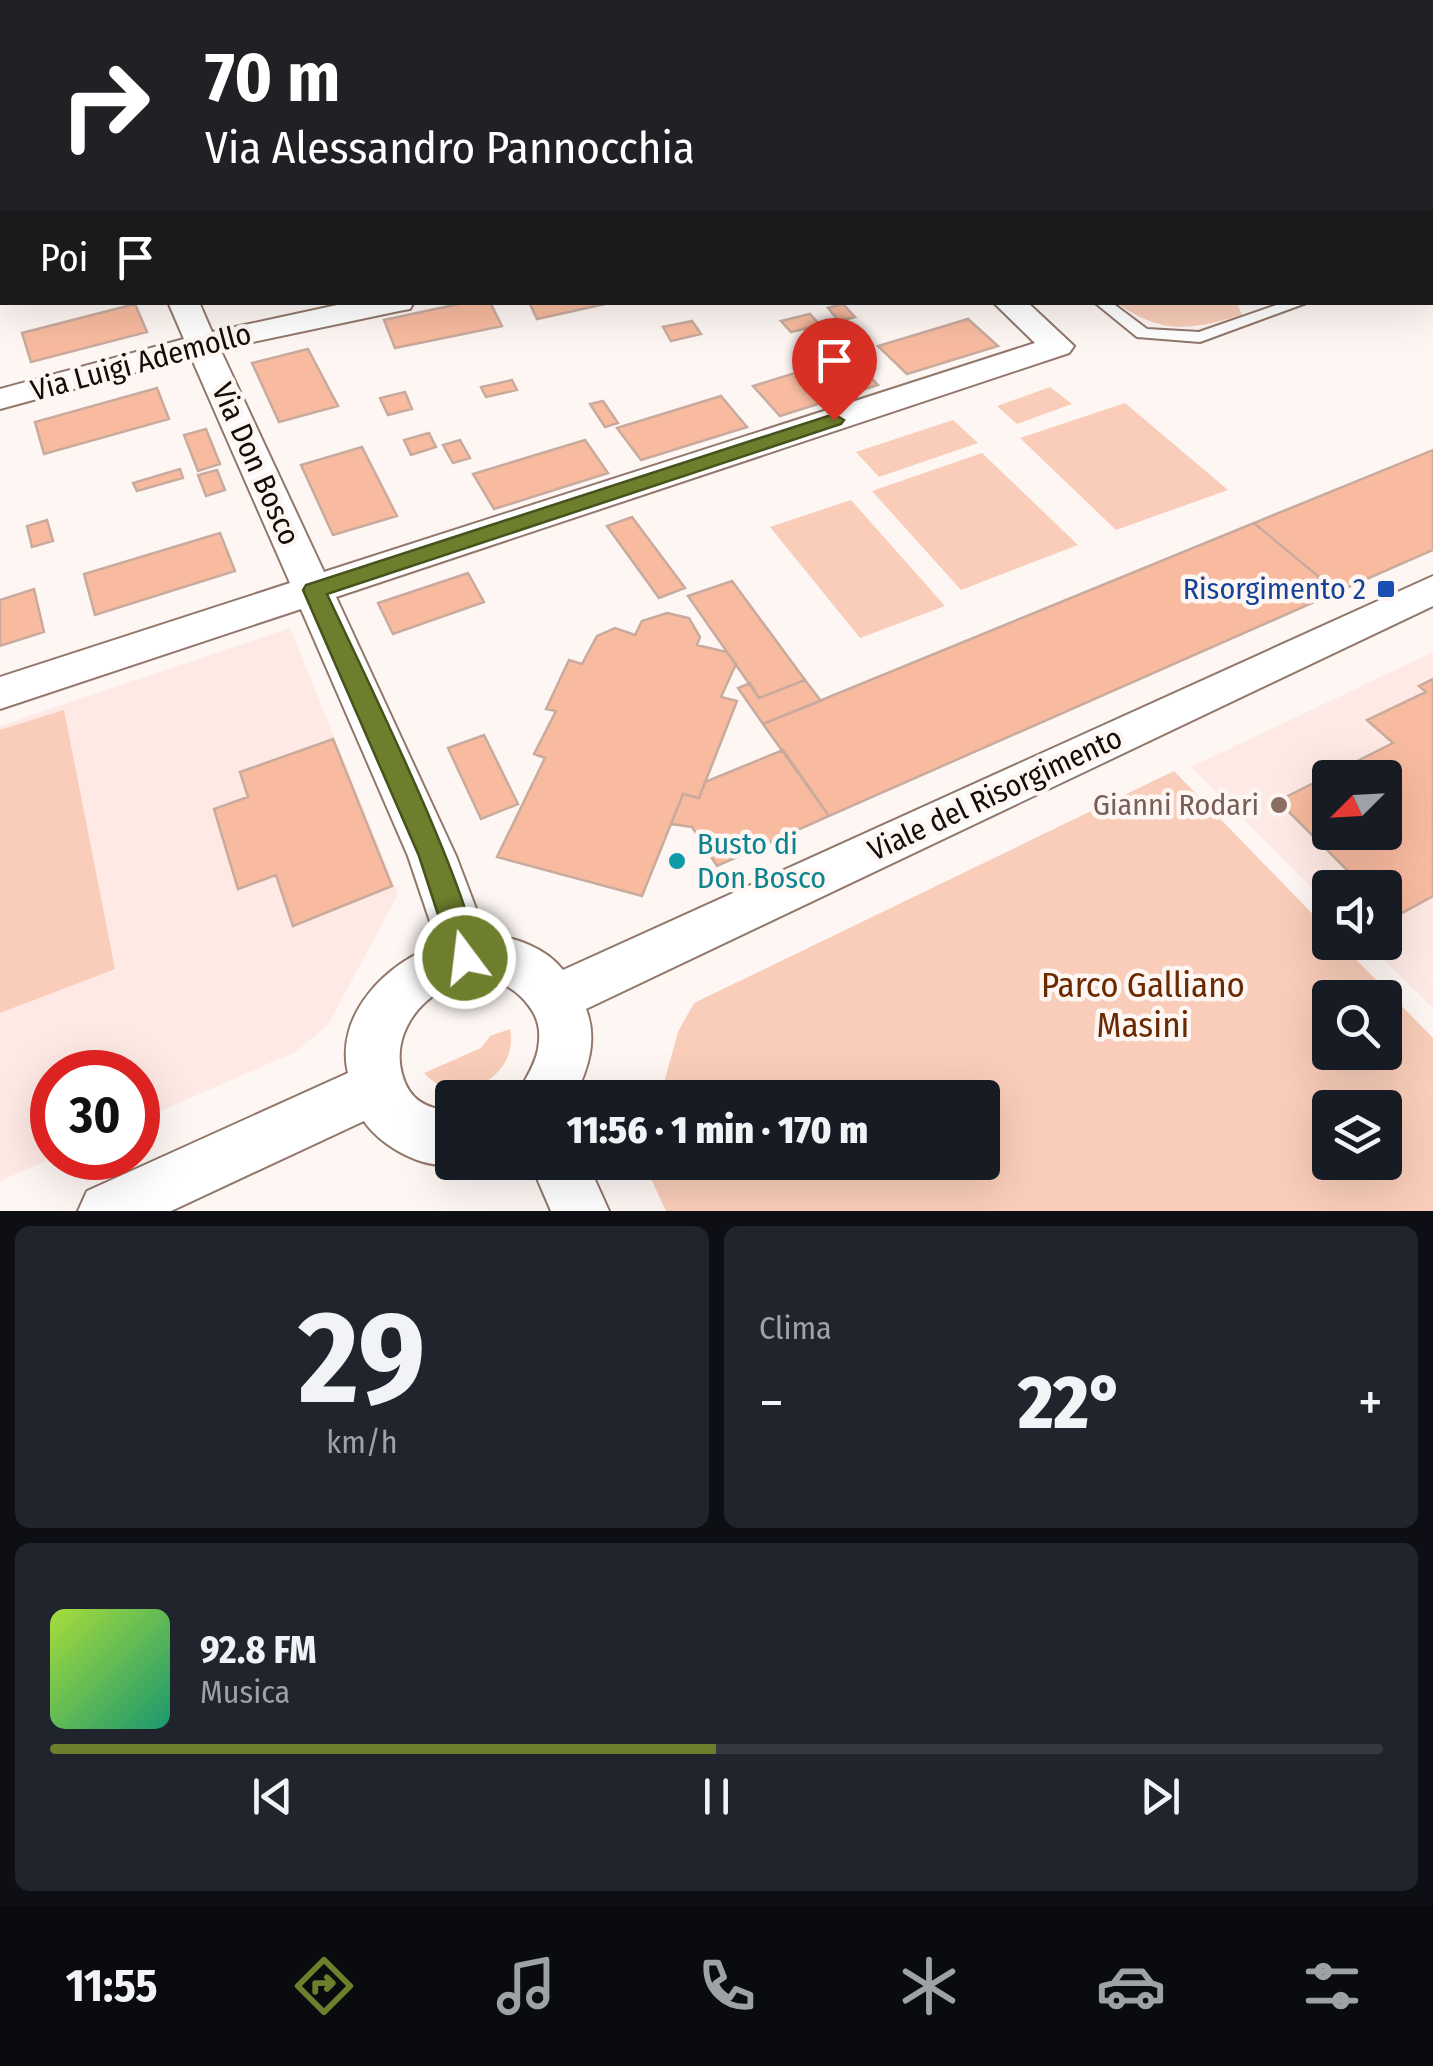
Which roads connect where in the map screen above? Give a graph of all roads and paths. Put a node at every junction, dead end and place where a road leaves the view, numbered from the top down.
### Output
1 (185, 305) edge
2 (385, 305) edge
3 (1011, 305) edge
4 (1105, 305) edge
5 (1256, 305) edge
6 (1293, 305) edge
7 (1250, 320) junction
8 (202, 344) junction
9 (0, 399) edge
10 (314, 590) junction
11 (1433, 590) edge
12 (0, 694) edge
13 (465, 958) junction
14 (556, 998) junction
15 (554, 1080) edge
16 (376, 1088) junction
17 (435, 1135) edge
18 (566, 1180) edge
19 (106, 1211) edge
20 (580, 1211) edge

1 - 8 street, Via Don Bosco
2 - 8 street, Via Luigi Ademollo
3 - 10 street
4 - 7 lane
5 - 7 lane
6 - 7 lane
8 - 9 street, Via Luigi Ademollo
8 - 10 street, Via Don Bosco
10 - 12 street
10 - 13 street, Via Don Bosco
11 - 14 street, Viale del Risorgimento
13 - 14 street
13 - 16 street
14 - 15 street
16 - 17 street
16 - 19 street
18 - 20 street

